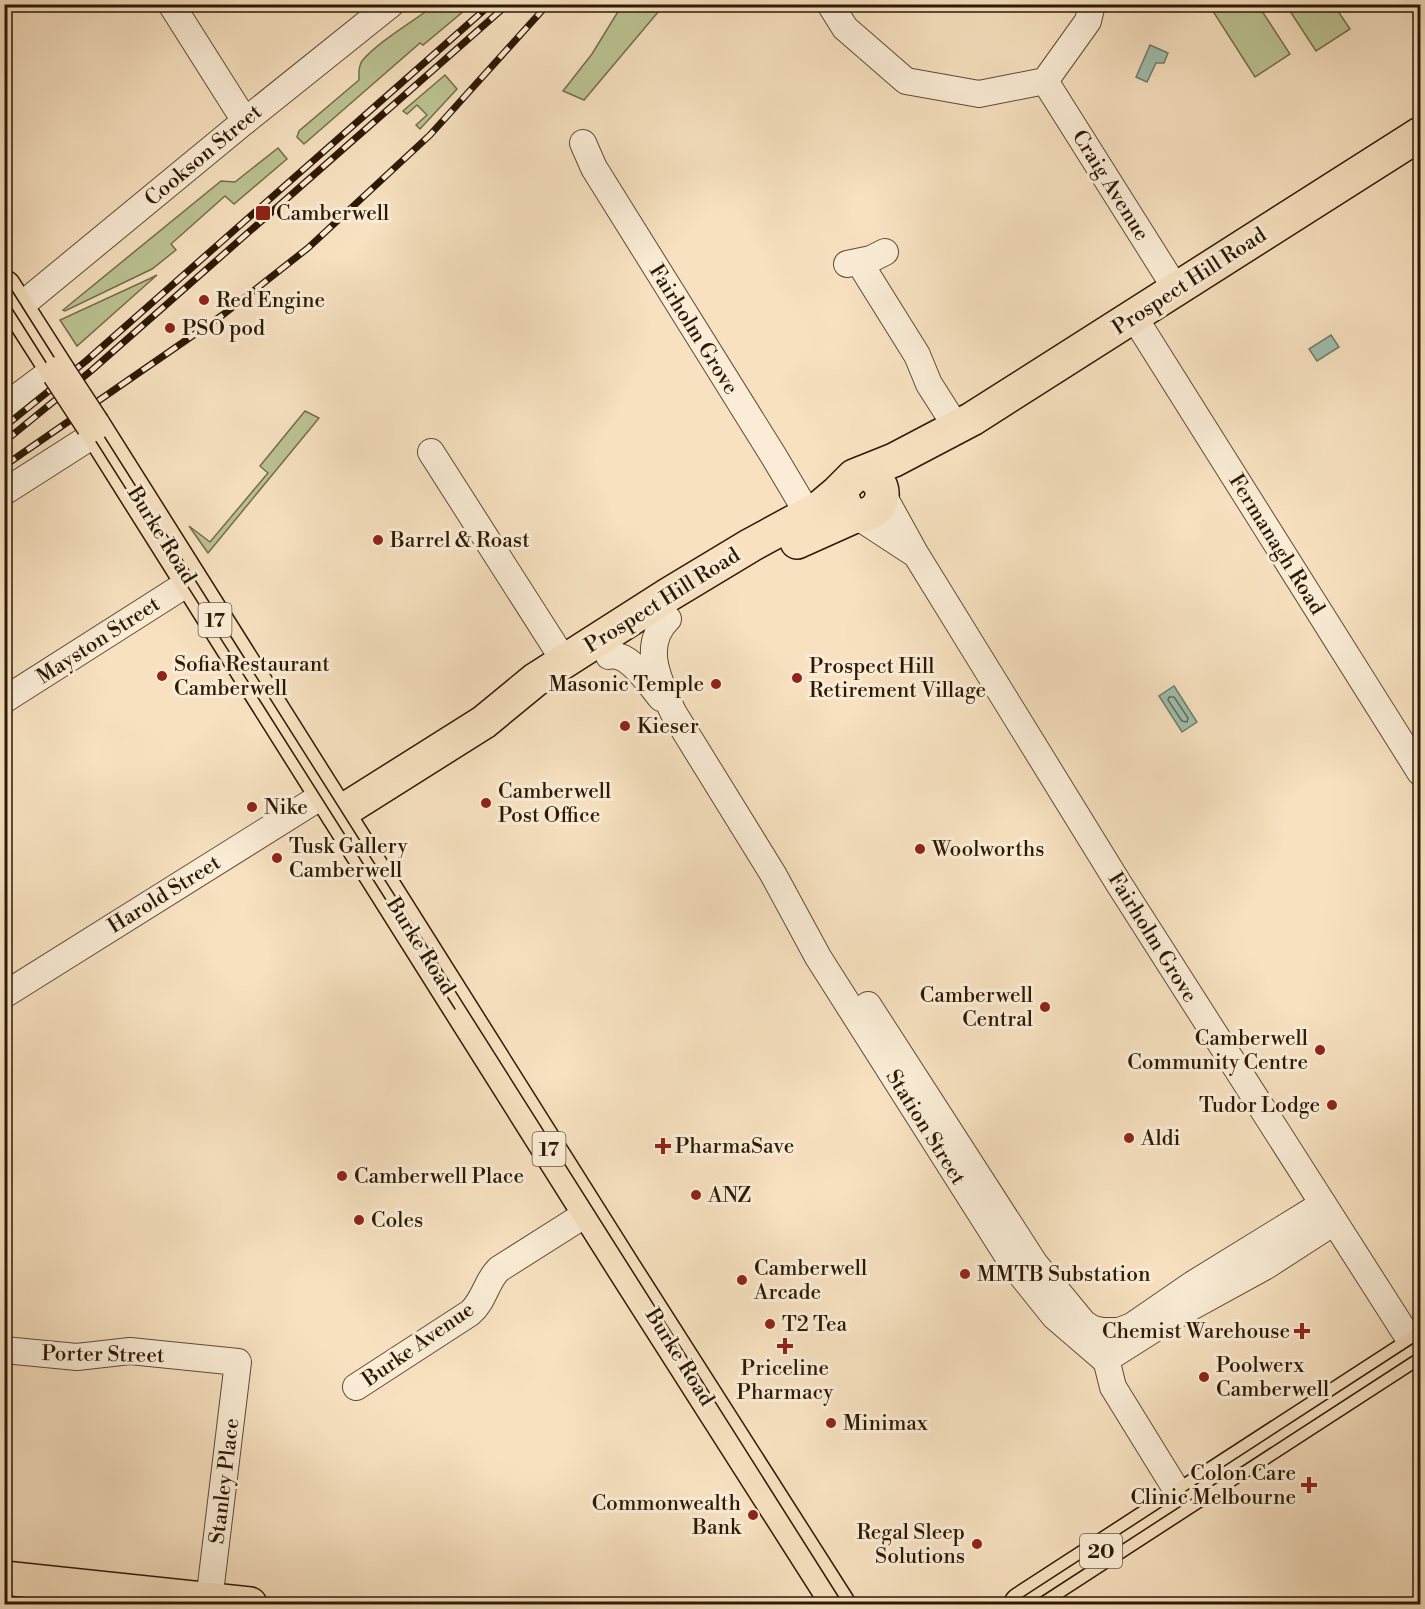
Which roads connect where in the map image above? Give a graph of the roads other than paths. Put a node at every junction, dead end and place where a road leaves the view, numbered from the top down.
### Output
1 (171, 4) edge
2 (391, 4) edge
3 (830, 4) edge
4 (1092, 4) edge
5 (1045, 81) junction
6 (245, 121) junction
7 (1420, 134) edge
8 (583, 143) dead end
9 (885, 252) dead end
10 (1176, 289) junction
11 (11, 298) edge
12 (1134, 316) junction
13 (58, 370) junction
14 (4, 407) edge
15 (965, 424) junction
16 (95, 429) junction
17 (431, 452) dead end
18 (4, 492) edge
19 (852, 503) junction
20 (191, 581) junction
21 (690, 593) junction
22 (602, 649) junction
23 (647, 651) junction
24 (570, 670) junction
25 (4, 700) edge
26 (673, 712) junction
27 (1420, 772) edge
28 (331, 804) junction
29 (4, 995) edge
30 (589, 1212) junction
31 (1328, 1213) junction
32 (1203, 1290) junction
33 (1057, 1306) junction
34 (1085, 1324) junction
35 (1418, 1346) edge
36 (4, 1350) edge
37 (1105, 1360) junction
38 (238, 1362) joint
39 (356, 1388) dead end
40 (1182, 1499) junction
41 (4, 1578) edge
42 (209, 1600) junction
43 (250, 1605) edge
44 (838, 1605) edge
45 (1021, 1605) edge

1 - 6 street
2 - 6 street, Cookson Street
3 - 5 street
4 - 5 street
5 - 10 street, Craig Avenue
6 - 11 street, Cookson Street
7 - 10 main road, Prospect Hill Road
8 - 19 street, Fairholm Grove
9 - 15 street
10 - 12 main road, Prospect Hill Road
11 - 13 main road, Burke Road / 17
12 - 15 main road, Prospect Hill Road
12 - 27 street, Fermanagh Road
13 - 14 street
13 - 16 main road, Burke Road / 17, bridge
15 - 19 main road, Prospect Hill Road
16 - 18 street
16 - 20 main road, Burke Road / 17
17 - 24 street
19 - 21 main road, Prospect Hill Road
19 - 31 street, Fairholm Grove
20 - 25 street, Mayston Street
20 - 28 main road, Burke Road / 17
21 - 22 main road, Prospect Hill Road
21 - 23 main road, Prospect Hill Road
22 - 23 main road
22 - 24 main road, Prospect Hill Road
22 - 26 street, Station Street
23 - 26 street, Station Street
24 - 28 main road, Prospect Hill Road
26 - 33 street, Station Street
28 - 29 street, Harold Street
28 - 30 main road, Burke Road / 17
30 - 39 street, Burke Avenue
30 - 44 main road, Burke Road / 17
31 - 32 street
31 - 35 street, Fairholm Grove
32 - 34 street
32 - 37 street
33 - 34 street, Station Street
33 - 37 street, Station Street
34 - 37 street, Station Street
35 - 40 main road, 20
36 - 38 street, Porter Street
37 - 40 street, Station Street
38 - 42 street, Stanley Place
40 - 45 main road, 20
41 - 42 main road
42 - 43 main road

